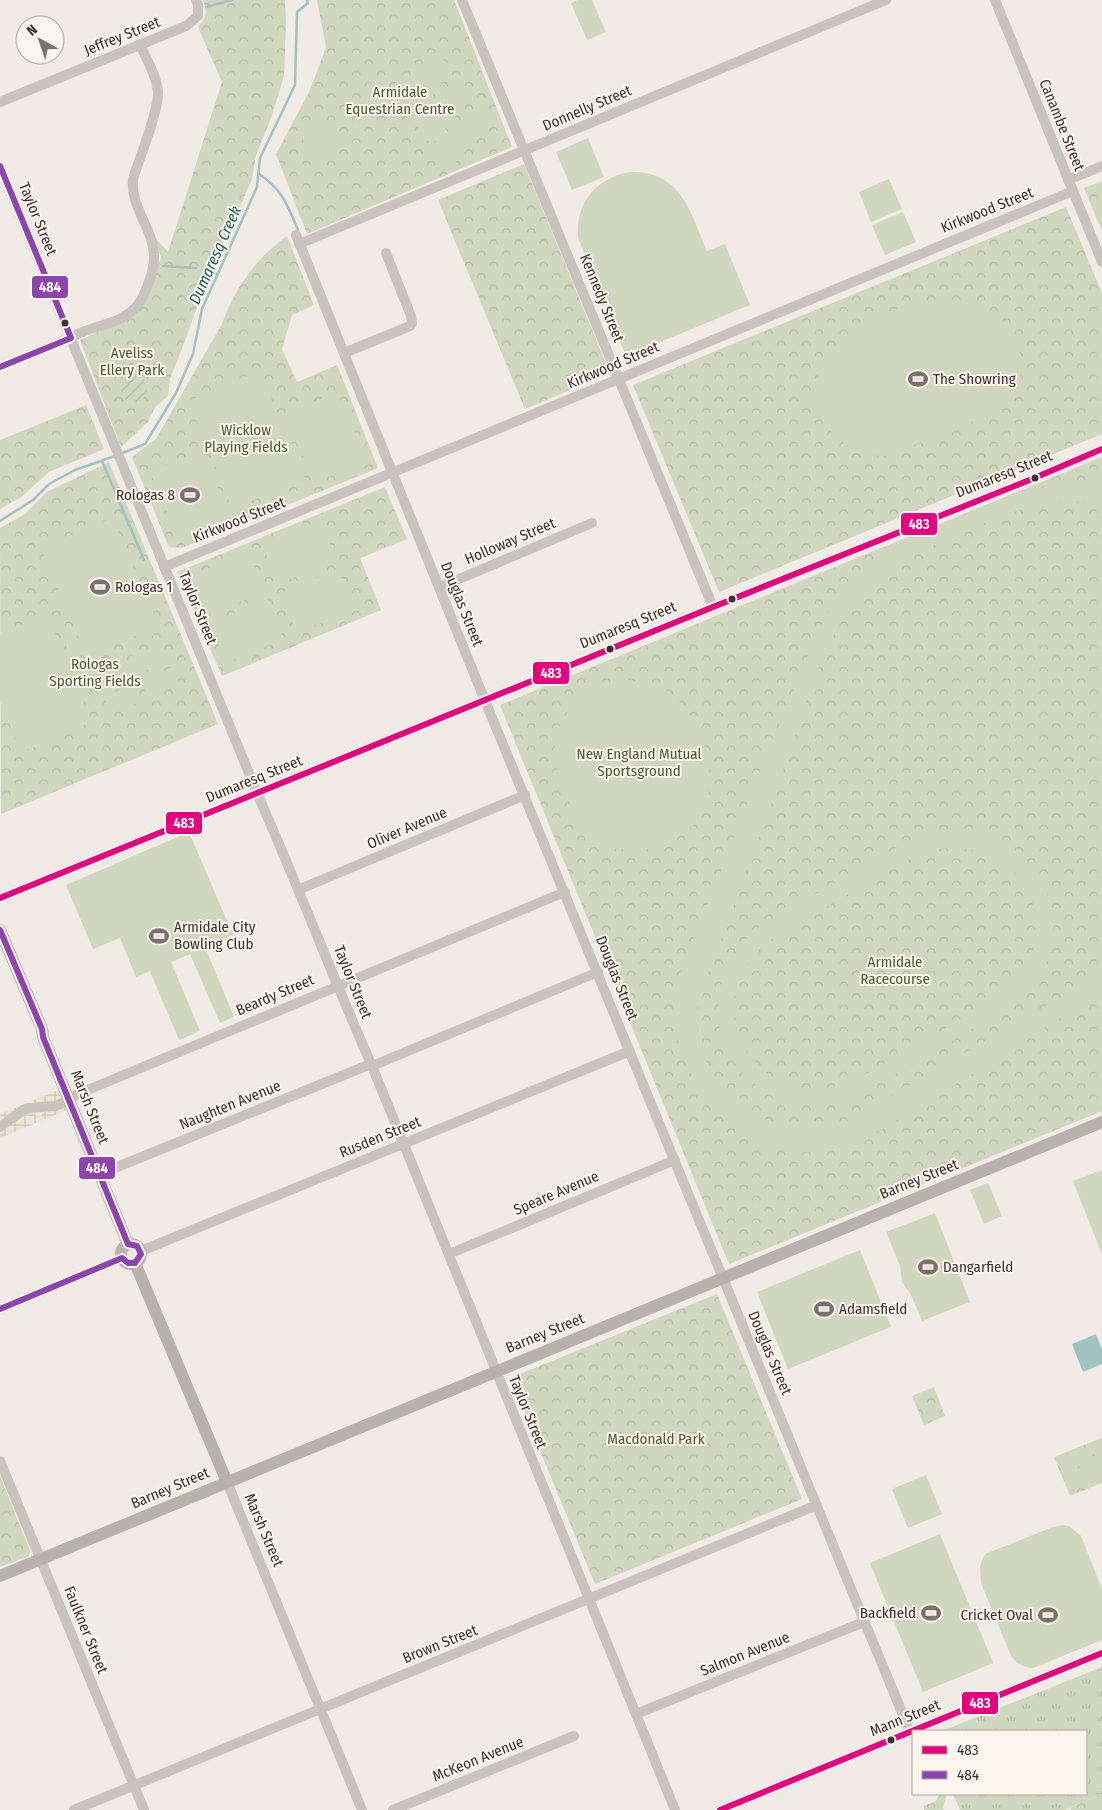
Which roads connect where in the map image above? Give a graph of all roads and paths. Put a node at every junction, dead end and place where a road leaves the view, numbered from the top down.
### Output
1 (196, 0) edge
2 (462, 0) edge
3 (886, 0) edge
4 (995, 0) edge
5 (140, 44) junction
6 (0, 102) edge
7 (525, 150) junction
8 (0, 166) edge
9 (1102, 166) edge
10 (1068, 180) junction
11 (1073, 191) junction
12 (297, 240) joint
13 (386, 253) dead end
14 (1102, 262) edge
15 (70, 338) junction
16 (344, 353) junction
17 (0, 367) edge
18 (619, 379) junction
19 (1102, 449) edge
20 (392, 473) junction
21 (592, 523) dead end
22 (164, 567) junction
23 (440, 587) junction
24 (713, 607) junction
25 (485, 700) junction
26 (258, 794) junction
27 (525, 795) junction
28 (300, 889) junction
29 (565, 892) junction
30 (0, 898) edge
31 (0, 930) edge
32 (598, 972) junction
33 (337, 986) junction
34 (630, 1051) junction
35 (371, 1065) junction
36 (69, 1099) junction
37 (1102, 1122) edge
38 (0, 1127) edge
39 (403, 1144) junction
40 (675, 1160) junction
41 (100, 1174) junction
42 (128, 1244) junction
43 (448, 1254) junction
44 (138, 1257) junction
45 (122, 1258) junction
46 (723, 1278) junction
47 (0, 1309) edge
48 (496, 1371) junction
49 (0, 1461) edge
50 (227, 1482) junction
51 (817, 1505) junction
52 (40, 1559) junction
53 (0, 1576) edge
54 (589, 1599) junction
55 (864, 1622) junction
56 (1102, 1653) edge
57 (321, 1709) junction
58 (636, 1714) junction
59 (915, 1730) edge
60 (910, 1732) joint
61 (574, 1736) dead end
62 (134, 1785) junction
63 (74, 1810) edge
64 (144, 1810) edge
65 (362, 1810) edge
66 (393, 1810) edge
67 (675, 1810) edge
68 (720, 1810) edge

1 - 5 street, Jeffrey Street
2 - 7 street, Kennedy Street
3 - 7 street, Donnelly Street
4 - 10 street, Canambe Street
5 - 6 street, Jeffrey Street
5 - 15 street
7 - 12 street, Donnelly Street
7 - 18 street, Kennedy Street
8 - 15 street, Taylor Street
9 - 10 street
10 - 11 street, Canambe Street
11 - 14 street, Canambe Street
11 - 18 street, Kirkwood Street
12 - 16 street, Douglas Street
13 - 16 street
15 - 17 street
15 - 22 street, Taylor Street
16 - 20 street, Douglas Street
18 - 20 street, Kirkwood Street
18 - 24 street, Kennedy Street
19 - 24 street, Dumaresq Street
20 - 22 street, Kirkwood Street
20 - 23 street, Douglas Street
21 - 23 street, Holloway Street
22 - 26 street, Taylor Street
23 - 25 street, Douglas Street
24 - 25 street, Dumaresq Street
25 - 26 street, Dumaresq Street
25 - 27 street, Douglas Street
26 - 28 street, Taylor Street
26 - 30 street, Dumaresq Street
27 - 28 street, Oliver Avenue
27 - 29 street, Douglas Street
28 - 33 street, Taylor Street
29 - 32 street, Douglas Street
29 - 33 street, Beardy Street
31 - 36 main road, Marsh Street
32 - 34 street, Douglas Street
32 - 35 street, Naughten Avenue
33 - 35 street, Taylor Street
33 - 36 street, Beardy Street
34 - 39 street, Rusden Street
34 - 40 street, Douglas Street
35 - 39 street, Taylor Street
35 - 41 street, Naughten Avenue
36 - 38 street, Beardy Street
36 - 41 main road, Marsh Street
37 - 46 main road, Barney Street
39 - 43 street, Taylor Street
39 - 44 street, Rusden Street
40 - 43 street, Speare Avenue
40 - 46 street, Douglas Street
41 - 42 main road, Marsh Street
42 - 44 main road
42 - 45 main road
43 - 48 street, Taylor Street
44 - 45 main road
44 - 50 main road, Marsh Street
45 - 47 street
46 - 48 main road, Barney Street
46 - 51 street, Douglas Street
48 - 50 main road, Barney Street
48 - 54 street, Taylor Street
49 - 52 street, Faulkner Street
50 - 52 main road, Barney Street
50 - 57 street, Marsh Street
51 - 54 street, Brown Street
51 - 55 street, Douglas Street
52 - 53 main road, Barney Street
52 - 62 street, Faulkner Street
54 - 57 street, Brown Street
54 - 58 street, Taylor Street
55 - 58 street, Salmon Avenue
55 - 60 street, Douglas Street
56 - 59 street, Mann Street
57 - 62 street, Brown Street
57 - 65 street, Marsh Street
58 - 67 street, Taylor Street
60 - 68 street, Mann Street
61 - 66 street, McKeon Avenue
62 - 63 street, Brown Street
62 - 64 street, Faulkner Street

